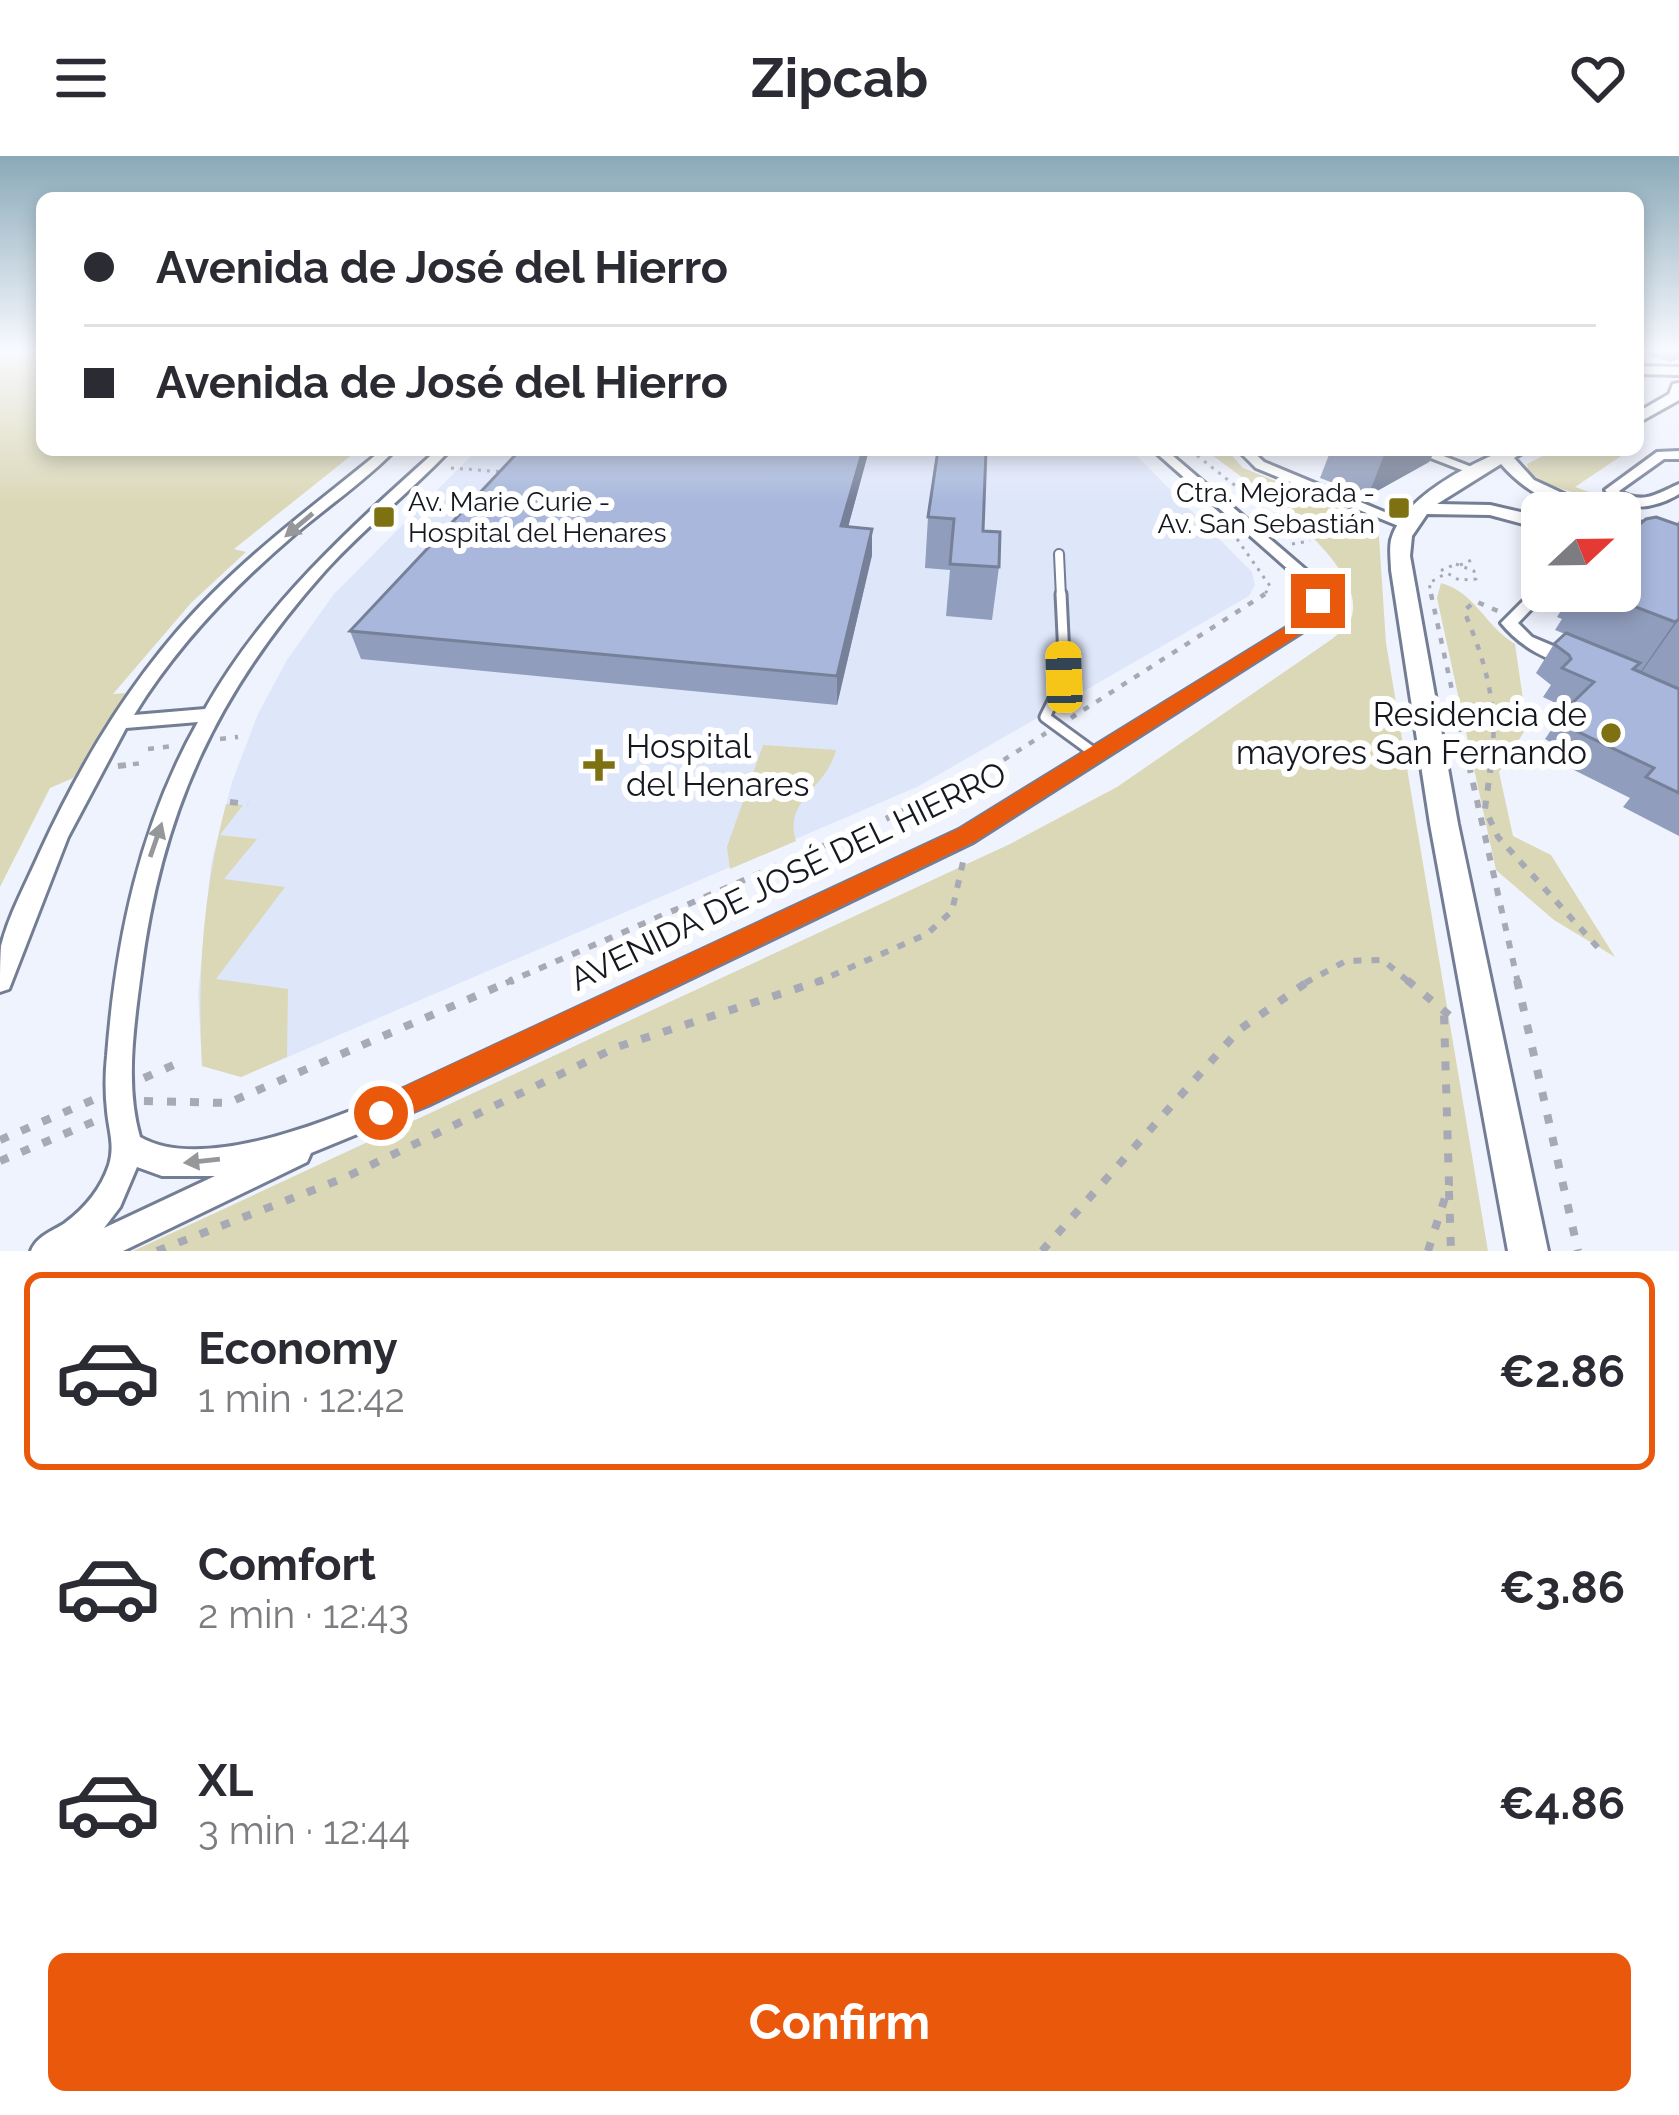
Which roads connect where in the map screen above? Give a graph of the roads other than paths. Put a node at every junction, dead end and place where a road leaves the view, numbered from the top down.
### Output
1 (1674, 454) edge
2 (382, 456) edge
3 (1167, 456) edge
4 (1250, 456) edge
5 (1439, 456) edge
6 (447, 459) edge
7 (1493, 470) edge
8 (1679, 488) edge
9 (1542, 492) edge
10 (1545, 492) edge
11 (1515, 513) junction
12 (1521, 515) edge
13 (1416, 518) junction
14 (1641, 528) edge
15 (1679, 542) edge
16 (1059, 554) dead end
17 (1521, 608) edge
18 (1592, 669) edge
19 (206, 715) junction
20 (121, 722) junction
21 (1097, 755) junction
22 (0, 981) edge
23 (331, 1133) junction
24 (128, 1146) junction
25 (46, 1251) edge
26 (90, 1251) edge
27 (1528, 1251) edge

1 - 8 street
2 -> 20 street
3 - 21 street, AVENIDA DE JOSÉ DEL HIERRO
4 - 13 street
5 - 7 street
6 - 19 street
7 - 9 street
7 - 10 street
7 - 11 street
7 - 13 street
11 - 12 street
11 - 13 street
13 - 27 street
14 - 15 street
16 - 21 lane
17 - 18 street
19 - 20 street
24 -> 19 street
20 - 22 street
21 - 23 street, AVENIDA DE JOSÉ DEL HIERRO
23 -> 24 street
23 - 26 street
24 - 25 street

